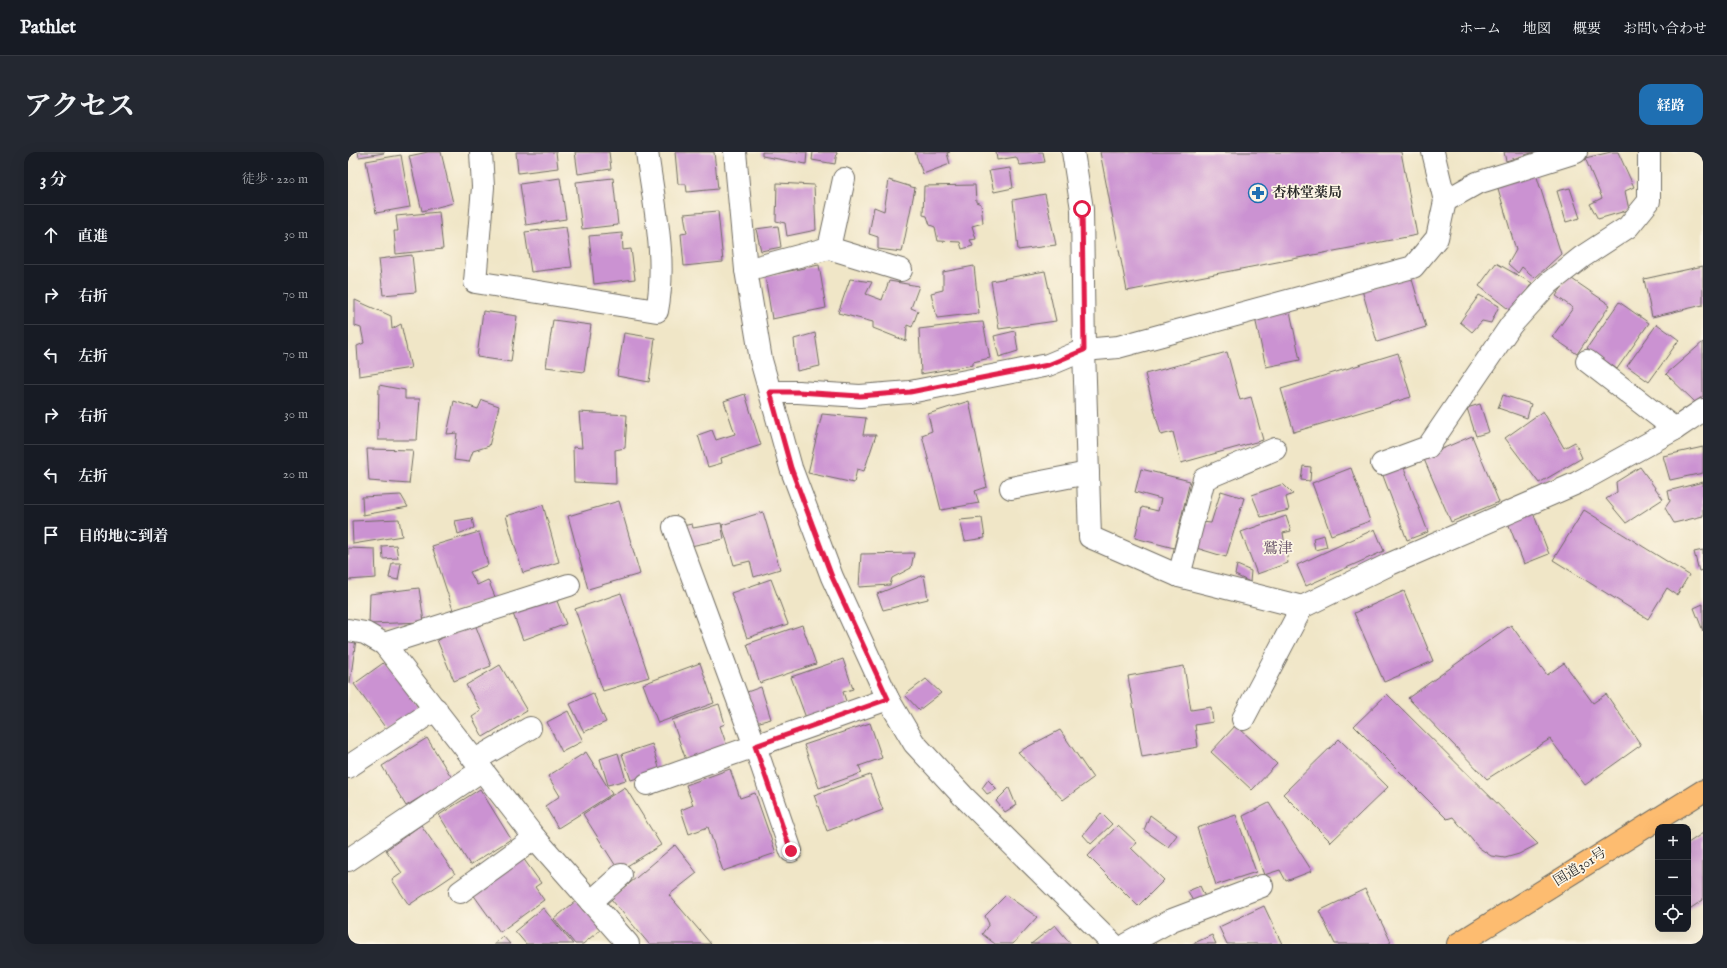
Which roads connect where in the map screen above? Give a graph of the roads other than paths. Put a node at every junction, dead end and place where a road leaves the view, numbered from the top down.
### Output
1 (481, 152) edge
2 (648, 152) edge
3 (735, 152) edge
4 (1072, 152) edge
5 (1433, 152) edge
6 (1576, 152) edge
7 (1649, 152) edge
8 (844, 179) dead end
9 (1445, 201) junction
10 (829, 248) junction
11 (746, 270) junction
12 (901, 270) dead end
13 (1084, 350) junction
14 (1587, 361) dead end
15 (770, 392) junction
16 (1703, 410) edge
17 (1676, 429) junction
18 (1275, 449) dead end
19 (1382, 464) dead end
20 (1088, 473) junction
21 (1011, 488) dead end
22 (674, 527) dead end
23 (1179, 576) junction
24 (569, 585) dead end
25 (1302, 607) junction
26 (348, 630) edge
27 (384, 644) junction
28 (888, 699) junction
29 (436, 709) junction
30 (1243, 718) dead end
31 (530, 728) dead end
32 (755, 746) junction
33 (478, 765) junction
34 (348, 767) edge
35 (647, 784) dead end
36 (1703, 791) edge
37 (535, 838) junction
38 (791, 851) dead end
39 (348, 860) edge
40 (620, 875) dead end
41 (1262, 886) dead end
42 (460, 892) dead end
43 (590, 902) junction
44 (616, 940) edge
45 (1113, 944) edge
46 (1128, 944) edge
47 (1458, 944) edge

1 - 2 street
3 - 11 street
4 - 13 street
5 - 9 street
6 - 9 street
7 - 19 street
8 - 10 street
9 - 13 street
10 - 11 street
10 - 12 street
11 - 15 street
13 - 15 street
13 - 20 street
14 - 17 street
15 - 28 street
16 - 17 street
17 - 25 street
18 - 23 street
20 - 21 street
20 - 23 street
22 - 32 street
23 - 25 street
24 - 27 street
25 - 30 street
26 - 27 street
27 - 29 street
28 - 32 street
28 - 45 street
29 - 33 street
29 - 34 street
31 - 33 street
32 - 35 street
32 - 38 street
33 - 37 street
33 - 39 street
36 - 47 highway, 国道301号
37 - 42 street
37 - 43 street
40 - 43 street
41 - 46 street
43 - 44 street

